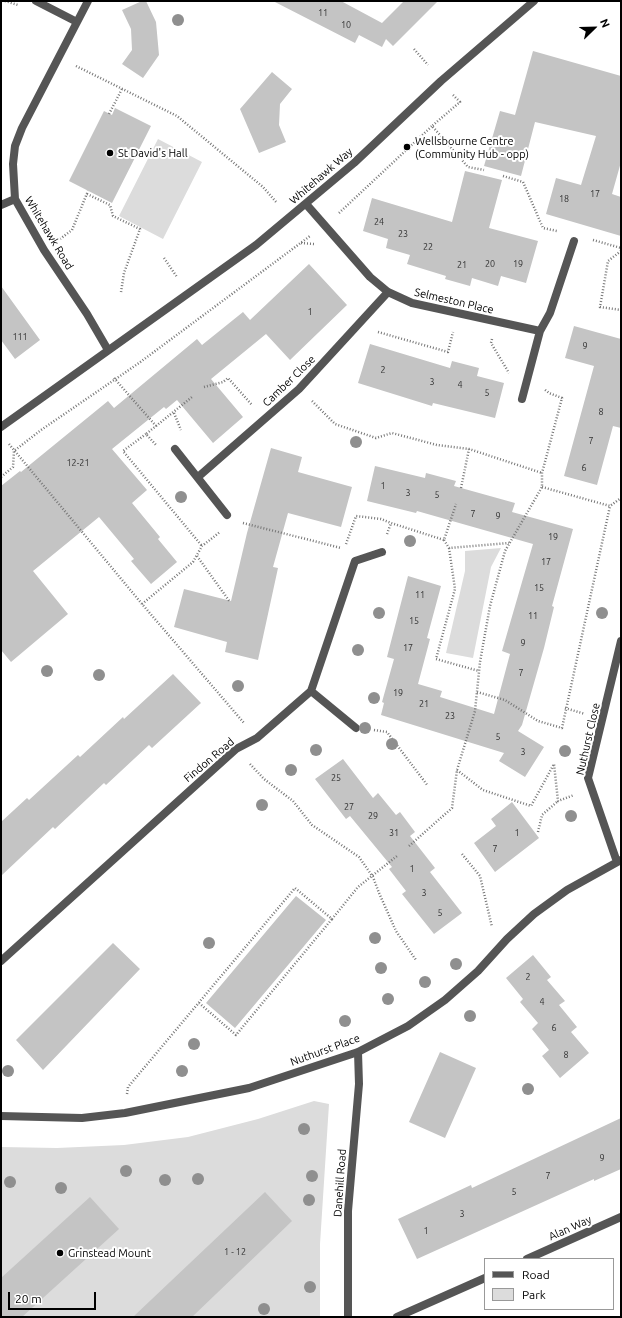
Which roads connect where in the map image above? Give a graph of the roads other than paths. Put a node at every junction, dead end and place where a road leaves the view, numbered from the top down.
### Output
1 (36, 1) edge
2 (88, 1) edge
3 (534, 1) edge
4 (77, 22) junction
5 (15, 200) junction
6 (306, 204) junction
7 (1, 205) edge
8 (576, 238) road end
9 (388, 292) junction
10 (540, 332) junction
11 (108, 350) junction
12 (522, 399) dead end
13 (1, 427) edge
14 (175, 449) road end
15 (198, 477) junction
16 (227, 515) dead end
17 (382, 552) road end
18 (621, 641) edge
19 (311, 691) junction
20 (356, 728) road end
21 (619, 861) edge
22 (1, 961) edge
23 (358, 1052) junction
24 (1, 1116) edge
25 (621, 1217) edge
26 (529, 1258) edge
27 (484, 1278) edge
28 (348, 1317) edge
29 (397, 1317) edge

1 - 4 street
2 - 4 street, Whitehawk Road
3 - 6 street, Whitehawk Way
4 - 5 street, Whitehawk Road
5 - 7 street
5 - 11 street, Whitehawk Road
6 - 9 street, Selmeston Place
6 - 11 street, Whitehawk Way
8 - 10 street
9 - 10 street, Selmeston Place
9 - 15 street, Camber Close
10 - 12 street
11 - 13 street
14 - 15 street
15 - 16 street
17 - 19 street
18 - 21 street, Nuthurst Close
19 - 20 street
19 - 22 street, Findon Road
21 - 23 street, Nuthurst Place
23 - 24 street, Nuthurst Place
23 - 28 street, Danehill Road
25 - 26 street, Alan Way
27 - 29 street

